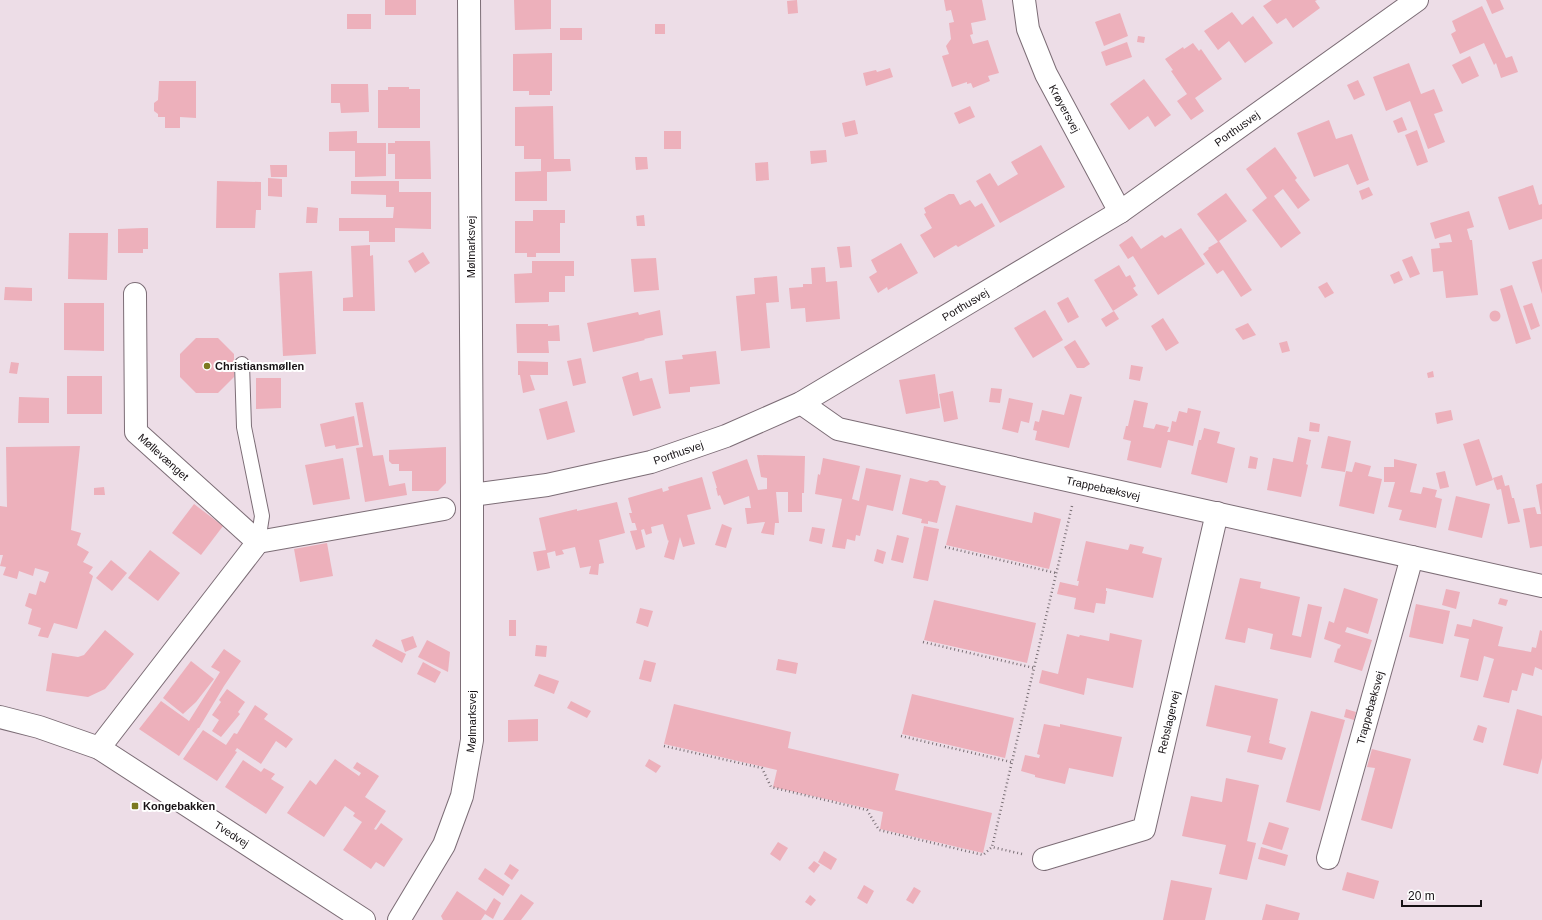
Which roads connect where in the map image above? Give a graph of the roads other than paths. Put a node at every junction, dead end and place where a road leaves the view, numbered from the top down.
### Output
1 (469, 0) edge
2 (1024, 0) edge
3 (1417, 0) edge
4 (1120, 212) junction
5 (135, 294) dead end
6 (242, 364) dead end
7 (801, 403) junction
8 (472, 500) junction
9 (444, 509) dead end
10 (1217, 514) junction
11 (258, 542) junction
12 (1412, 557) junction
13 (1542, 586) edge
14 (0, 717) edge
15 (99, 748) junction
16 (1044, 858) road end
17 (1328, 858) dead end
18 (364, 920) edge
19 (399, 920) edge

1 - 8 street, Mølmarksvej
2 - 4 street, Krøyersvej
3 - 4 street, Porthusvej
4 - 7 street, Porthusvej
5 - 11 street, Møllevænget
6 - 11 lane
7 - 8 street, Porthusvej
7 - 10 street, Trappebæksvej
8 - 19 street, Mølmarksvej
9 - 11 street
10 - 12 street, Trappebæksvej
10 - 16 street, Rebslagervej
11 - 15 street
12 - 13 street, Trappebæksvej
12 - 17 street, Trappebæksvej
14 - 15 street
15 - 18 street, Tvedvej

